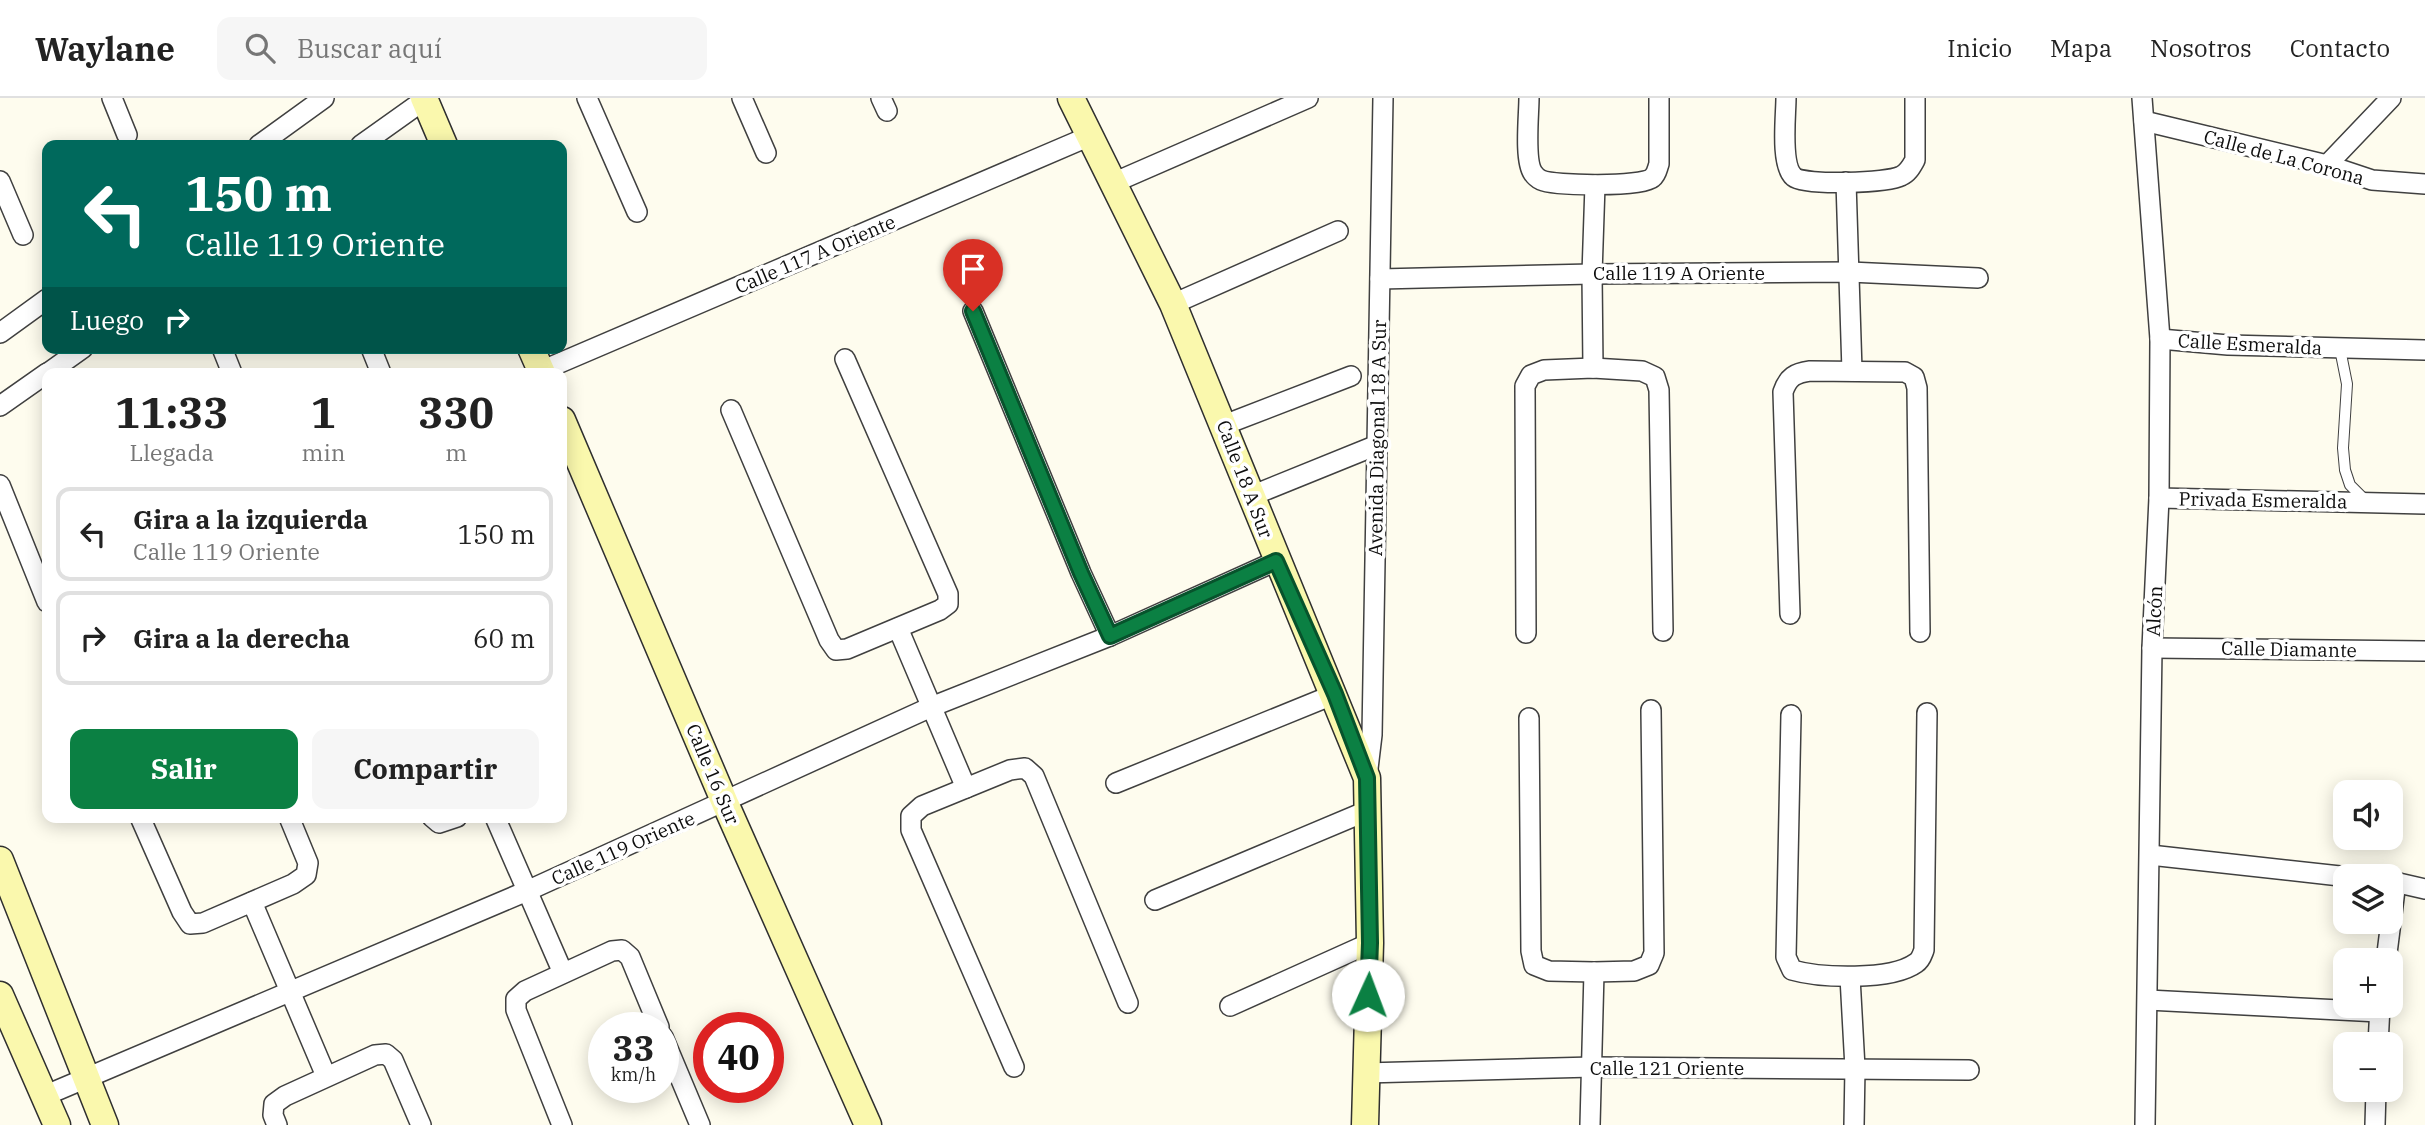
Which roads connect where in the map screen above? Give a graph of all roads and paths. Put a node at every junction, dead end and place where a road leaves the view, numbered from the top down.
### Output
1 (112, 98) edge
2 (324, 98) edge
3 (587, 98) edge
4 (742, 98) edge
5 (1071, 98) edge
6 (1308, 98) edge
7 (1382, 98) edge
8 (1529, 98) edge
9 (1659, 98) edge
10 (1786, 98) edge
11 (1915, 98) edge
12 (2142, 98) edge
13 (2391, 98) edge
14 (425, 99) edge
15 (2144, 121) junction
16 (127, 135) dead end
17 (1090, 136) junction
18 (266, 140) edge
19 (368, 140) edge
20 (442, 140) edge
21 (766, 153) dead end
22 (2327, 165) junction
23 (0, 181) edge
24 (1846, 182) junction
25 (1113, 183) junction
26 (2425, 184) edge
27 (1595, 185) junction
28 (636, 212) dead end
29 (1338, 231) dead end
30 (23, 235) dead end
31 (1850, 272) junction
32 (1592, 274) junction
33 (1978, 278) dead end
34 (1380, 279) junction
35 (42, 303) edge
36 (1173, 304) junction
37 (973, 311) dead end
38 (0, 333) edge
39 (2160, 339) junction
40 (2340, 349) junction
41 (2425, 350) edge
42 (567, 352) edge
43 (562, 354) edge
44 (78, 359) edge
45 (845, 359) dead end
46 (538, 364) edge
47 (59, 368) edge
48 (1594, 369) junction
49 (1852, 370) junction
50 (1350, 376) dead end
51 (42, 377) edge
52 (0, 406) edge
53 (730, 410) dead end
54 (1224, 425) junction
55 (567, 432) edge
56 (1377, 444) junction
57 (0, 485) edge
58 (1251, 496) junction
59 (2159, 498) junction
60 (2367, 502) junction
61 (2425, 504) edge
62 (1276, 561) junction
63 (42, 590) edge
64 (1790, 614) dead end
65 (898, 628) junction
66 (1663, 631) dead end
67 (1920, 632) dead end
68 (1526, 634) dead end
69 (1110, 636) junction
70 (2152, 648) junction
71 (2425, 650) edge
72 (1335, 694) junction
73 (932, 708) junction
74 (1651, 710) dead end
75 (1927, 713) dead end
76 (1791, 715) dead end
77 (1529, 718) dead end
78 (1367, 778) junction
79 (1116, 783) dead end
80 (966, 788) junction
81 (725, 803) junction
82 (1369, 810) junction
83 (143, 823) edge
84 (291, 823) edge
85 (498, 823) edge
86 (2150, 855) junction
87 (0, 860) edge
88 (2333, 875) edge
89 (2403, 884) edge
90 (2425, 889) edge
91 (527, 891) junction
92 (1154, 900) dead end
93 (252, 902) junction
94 (1370, 943) junction
95 (1594, 972) junction
96 (563, 973) junction
97 (1850, 977) junction
98 (290, 992) junction
99 (0, 995) edge
100 (2148, 1000) junction
101 (1128, 1003) dead end
102 (1230, 1006) dead end
103 (2333, 1007) edge
104 (653, 1012) edge
105 (1014, 1067) dead end
106 (1593, 1067) junction
107 (1856, 1068) junction
108 (1969, 1070) dead end
109 (1365, 1073) junction
110 (679, 1075) edge
111 (326, 1076) junction
112 (86, 1079) junction
113 (44, 1096) junction
114 (2376, 1102) edge
115 (57, 1125) edge
116 (106, 1125) edge
117 (277, 1125) edge
118 (421, 1125) edge
119 (562, 1125) edge
120 (700, 1125) edge
121 (868, 1125) edge
122 (1365, 1125) edge
123 (1590, 1125) edge
124 (1854, 1125) edge
125 (2144, 1125) edge
126 (2375, 1125) edge

1 - 16 street
2 - 18 street
3 - 28 street
4 - 21 street
5 - 17 street, Calle 18 A Sur
6 - 25 street
7 - 34 street, Avenida Diagonal 18 A Sur
8 - 27 street
9 - 27 street
10 - 24 street
11 - 24 street
12 - 15 street, Alcón
13 - 22 street
14 - 19 street
14 - 20 street
15 - 22 street, Calle de La Corona
15 - 39 street, Alcón
17 - 25 street, Calle 18 A Sur
17 - 42 street, Calle 117 A Oriente
22 - 26 street, Calle de La Corona
23 - 30 street
24 - 31 street
25 - 36 street, Calle 18 A Sur
27 - 32 street
29 - 36 street
31 - 32 street, Calle 119 A Oriente
31 - 33 street, Calle 119 A Oriente
31 - 49 street
32 - 34 street, Calle 119 A Oriente
32 - 48 street
34 - 56 street, Avenida Diagonal 18 A Sur
35 - 38 street
36 - 54 street, Calle 18 A Sur
37 - 69 street
39 - 40 street, Calle Esmeralda
39 - 59 street, Alcón
40 - 41 street
40 - 60 lane
43 - 46 street, Calle 117 A Oriente
44 - 47 street
45 - 65 street
48 - 66 street
48 - 68 street
49 - 64 street
49 - 67 street
50 - 54 street
51 - 52 street
53 - 65 street
54 - 58 street, Calle 18 A Sur
55 - 81 street, Calle 16 Sur
56 - 58 street
56 - 78 street, Avenida Diagonal 18 A Sur
57 - 63 street
58 - 62 street, Calle 18 A Sur
59 - 60 street, Privada Esmeralda
59 - 70 street, Alcón
60 - 61 street, Privada Esmeralda
62 - 69 street, Calle 119 Oriente
62 - 72 street, Calle 18 A Sur
65 - 73 street
69 - 73 street, Calle 119 Oriente
70 - 71 street, Calle Diamante
70 - 86 street, Alcón
72 - 78 street, Calle 18 A Sur
72 - 79 street
73 - 80 street
73 - 81 street, Calle 119 Oriente
74 - 95 street
75 - 97 street
76 - 97 street
77 - 95 street
78 - 82 street, Calle 18 A Sur
80 - 101 street
80 - 105 street
81 - 91 street, Calle 119 Oriente
81 - 121 street, Calle 16 Sur
82 - 92 street
82 - 94 street, Calle 18 A Sur
83 - 93 street
84 - 93 street
85 - 91 street
86 - 88 street
86 - 100 street, Alcón
87 - 112 street
89 - 90 street
91 - 96 street
91 - 98 street, Calle 119 Oriente
93 - 98 street
94 - 102 street
94 - 109 street, Calle 18 A Sur
95 - 106 street
96 - 104 street
96 - 119 street
97 - 107 street
98 - 111 street
98 - 112 street, Calle 119 Oriente
99 - 113 street
100 - 103 street
100 - 125 street, Alcón
106 - 107 street, Calle 121 Oriente
106 - 109 street, Calle 121 Oriente
106 - 123 street
107 - 108 street, Calle 121 Oriente
107 - 124 street
109 - 122 street, Calle 18 A Sur
110 - 120 street
111 - 117 street
111 - 118 street
112 - 113 street, Calle 119 Oriente
112 - 116 street
113 - 115 street
114 - 126 street

